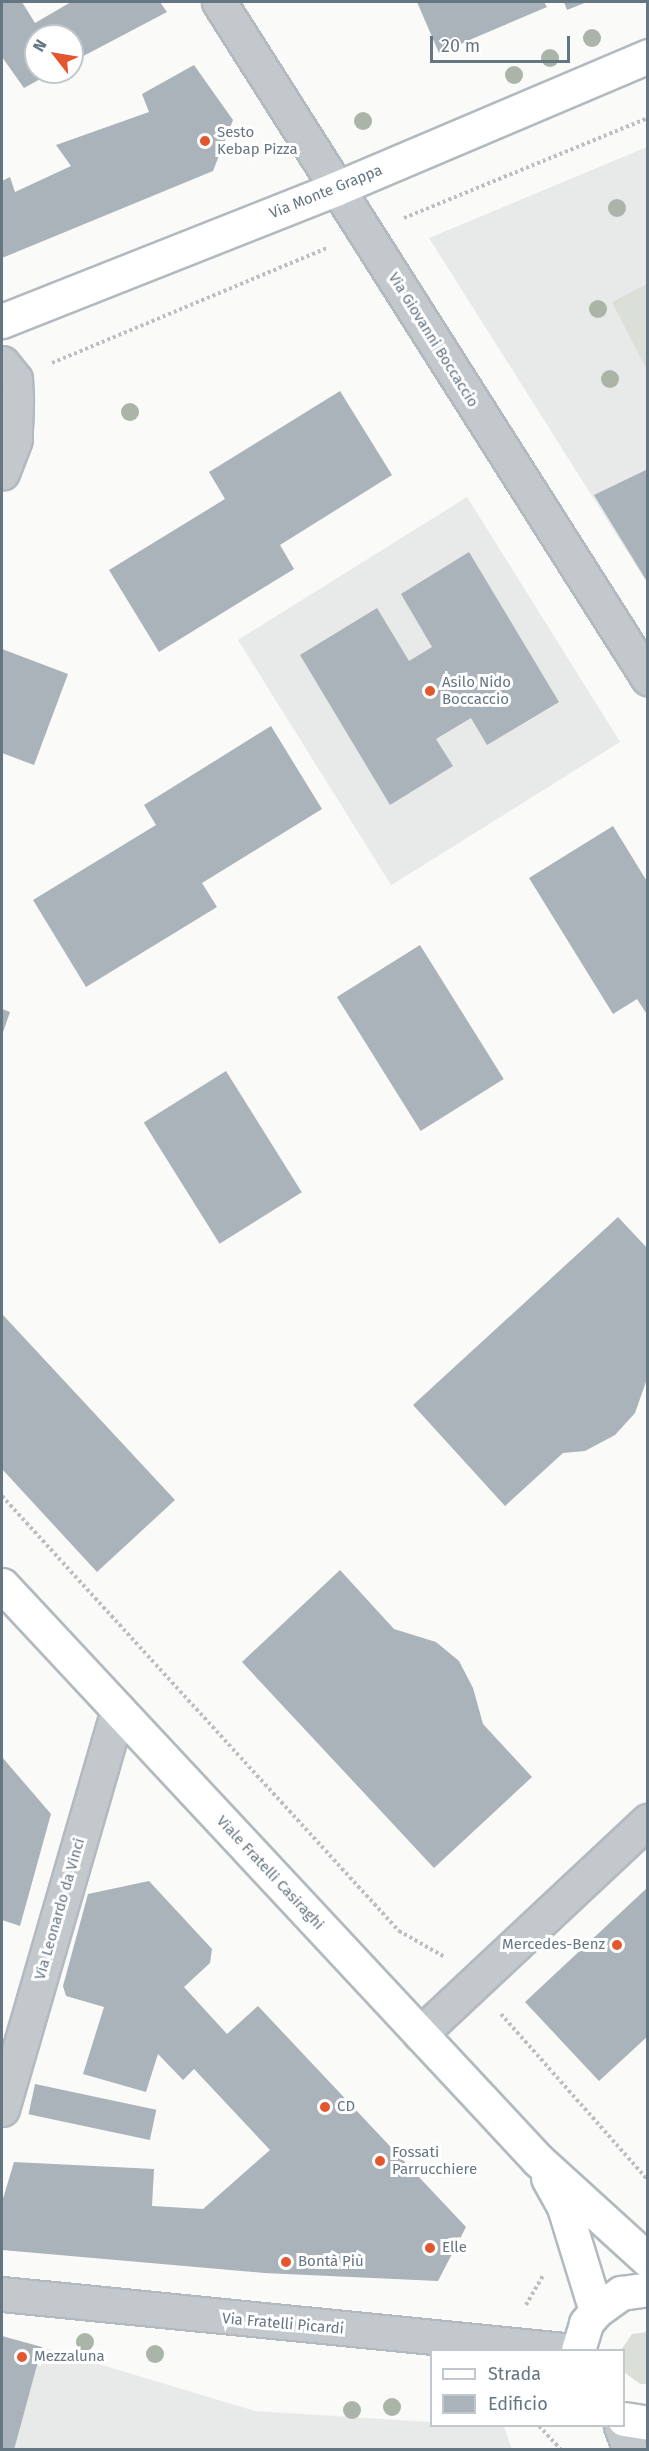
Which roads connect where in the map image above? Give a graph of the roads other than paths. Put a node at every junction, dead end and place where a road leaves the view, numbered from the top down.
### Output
1 (219, 2) edge
2 (648, 56) edge
3 (335, 189) junction
4 (2, 321) edge
5 (2, 363) edge
6 (2, 474) edge
7 (648, 678) edge
8 (2, 1585) edge
9 (118, 1709) junction
10 (648, 1821) edge
11 (420, 2034) junction
12 (2, 2109) edge
13 (538, 2160) junction
14 (648, 2260) edge
15 (648, 2289) edge
16 (2, 2294) edge
17 (596, 2311) junction
18 (554, 2349) edge
19 (579, 2349) edge
20 (625, 2419) edge
21 (648, 2423) edge
22 (621, 2427) edge
23 (630, 2450) edge

1 - 3 street, Via Giovanni Boccaccio
2 - 3 street, Via Monte Grappa
3 - 4 street, Via Monte Grappa
3 - 7 street, Via Giovanni Boccaccio
5 - 6 street
8 - 9 street, Viale Fratelli Casiraghi
9 - 11 street, Viale Fratelli Casiraghi
9 - 12 street, Via Leonardo da Vinci
10 - 11 street
11 - 13 street, Viale Fratelli Casiraghi
13 - 14 street, Viale Fratelli Casiraghi
13 - 17 street, Viale Fratelli Casiraghi
15 - 17 street
16 - 18 street, Via Fratelli Picardi
17 - 19 street
20 - 21 street
22 - 23 street

